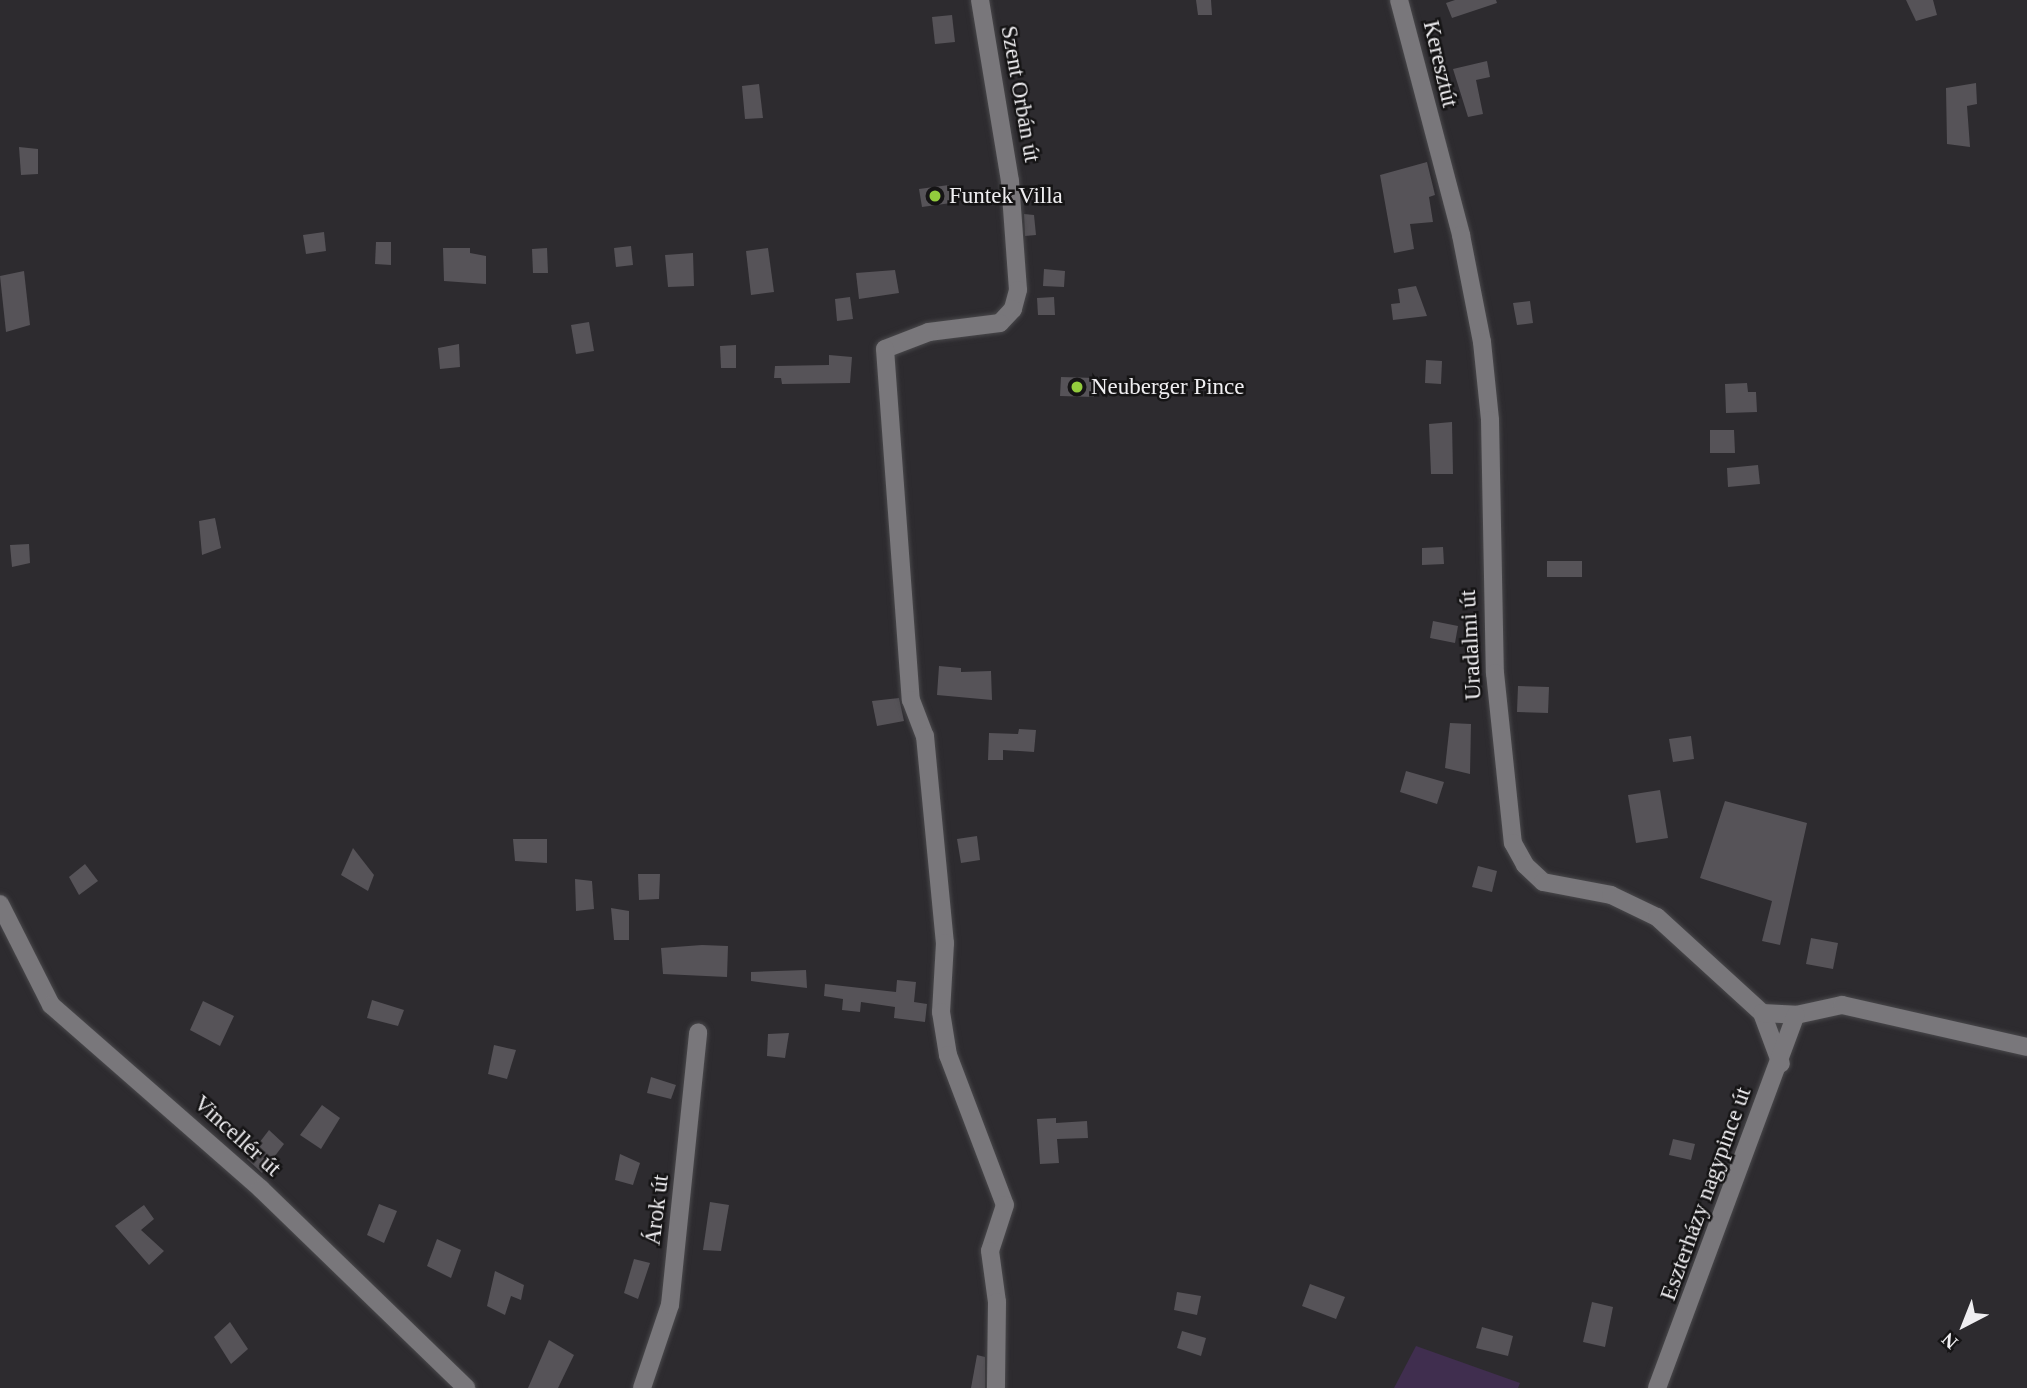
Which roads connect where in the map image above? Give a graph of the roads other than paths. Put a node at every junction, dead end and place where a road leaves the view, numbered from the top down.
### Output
1 (979, 0) edge
2 (1399, 0) edge
3 (1432, 138) joint
4 (0, 904) edge
5 (1762, 1013) junction
6 (1796, 1015) junction
7 (698, 1032) dead end
8 (2027, 1047) edge
9 (1781, 1064) junction
10 (466, 1388) edge
11 (642, 1388) edge
12 (996, 1388) edge
13 (1657, 1388) edge

1 - 12 street, Szent Orbán út
2 - 3 street, Keresztút
3 - 5 street, Uradalmi út
4 - 10 street, Vincellér út
5 - 6 street
5 - 9 street
6 - 8 street
6 - 9 street, Eszterházy nagypince út
7 - 11 street, Árok út
9 - 13 street, Eszterházy nagypince út

